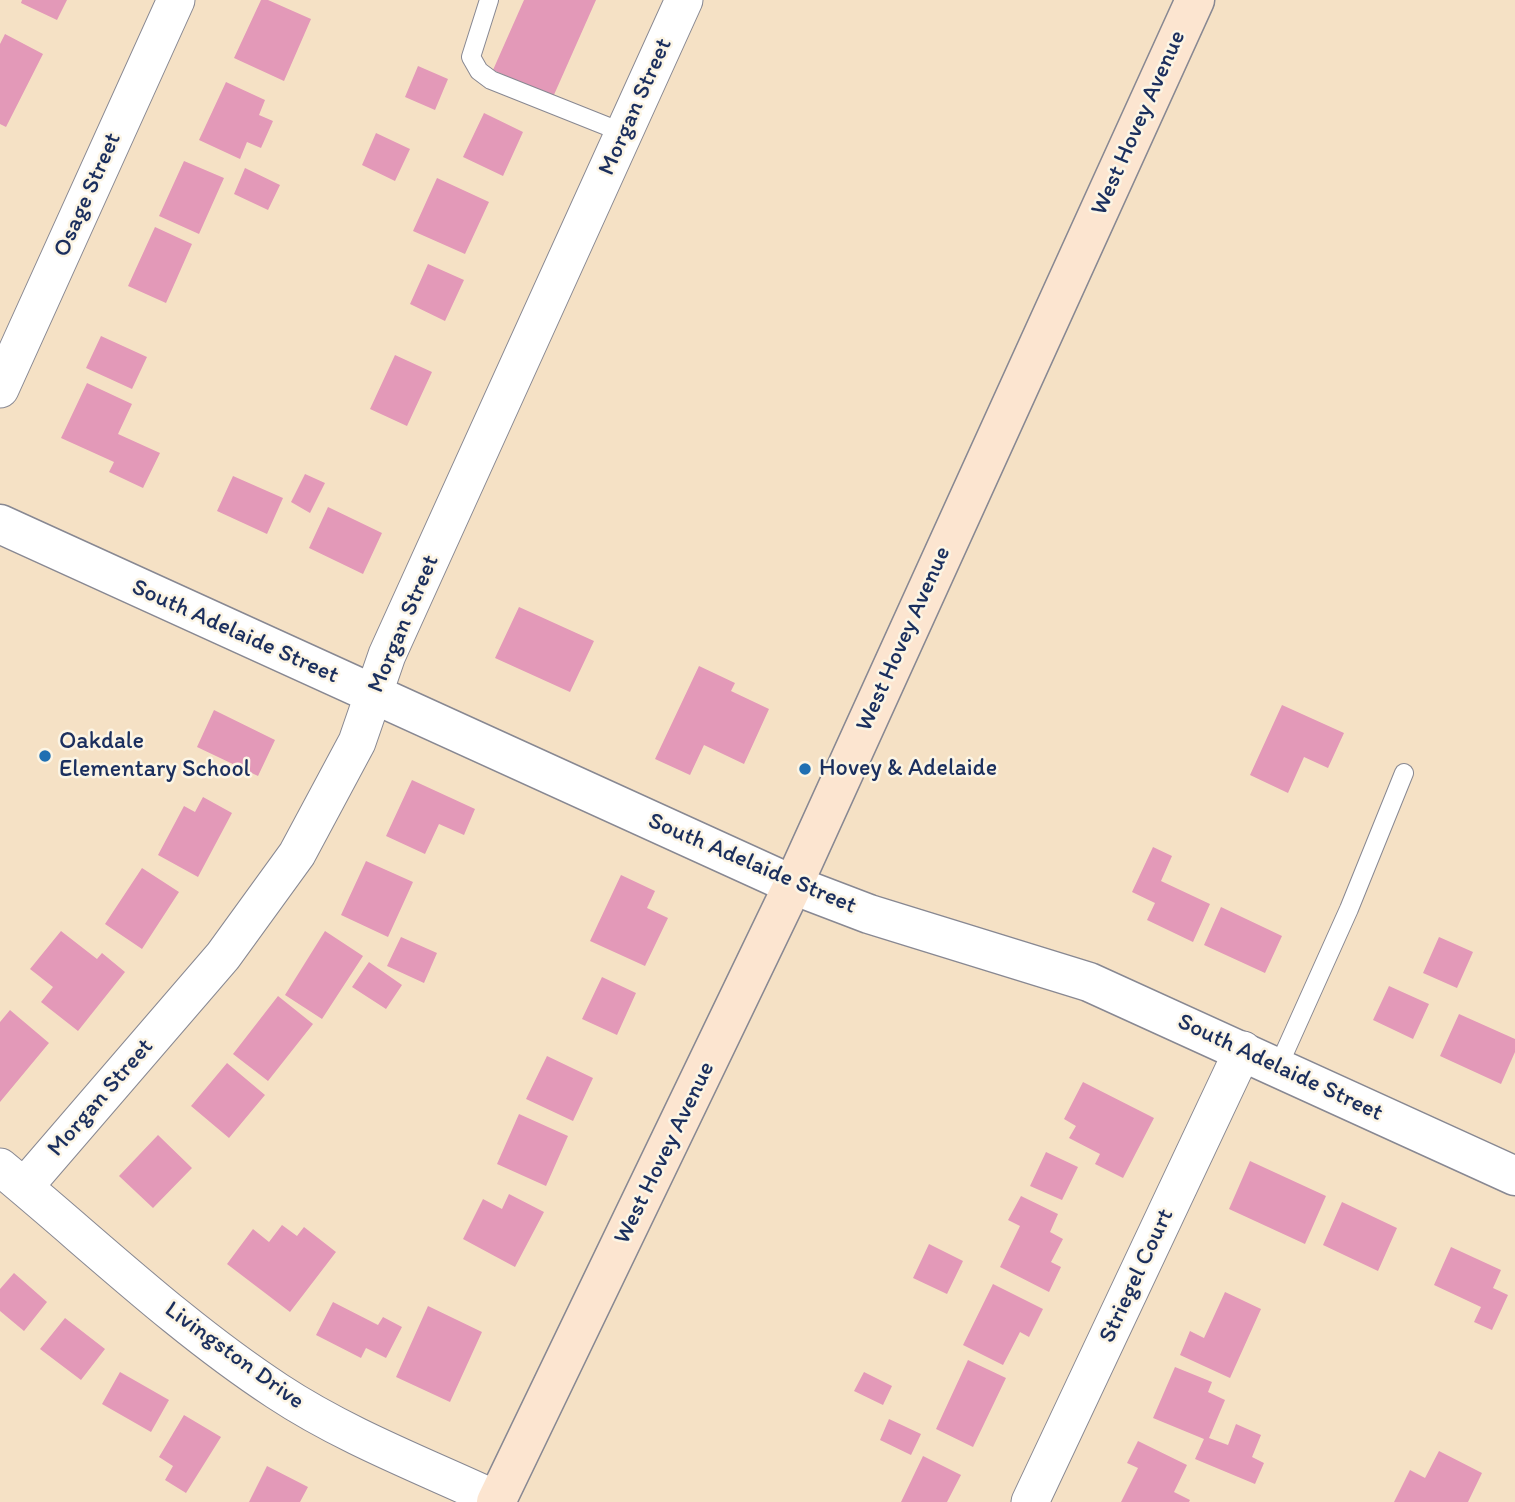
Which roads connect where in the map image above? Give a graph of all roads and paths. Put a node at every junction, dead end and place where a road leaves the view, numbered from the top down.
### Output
1 (176, 0) edge
2 (489, 0) edge
3 (684, 0) edge
4 (1195, 0) edge
5 (624, 134) junction
6 (0, 389) edge
7 (0, 524) edge
8 (373, 695) junction
9 (1404, 773) dead end
10 (793, 885) junction
11 (1242, 1050) junction
12 (1278, 1067) junction
13 (1515, 1176) edge
14 (12, 1177) edge
15 (496, 1501) edge
16 (1030, 1502) edge

1 - 6 street, Osage Street
2 - 5 lane
3 - 5 street, Morgan Street
4 - 10 main road, West Hovey Avenue
5 - 8 street, Morgan Street
7 - 8 street, South Adelaide Street
8 - 10 street, South Adelaide Street
8 - 14 street, Morgan Street
9 - 12 lane
10 - 11 street, South Adelaide Street
10 - 15 main road, West Hovey Avenue
11 - 12 street, South Adelaide Street
11 - 16 street, Striegel Court
12 - 13 street, South Adelaide Street
14 - 15 street, Livingston Drive

